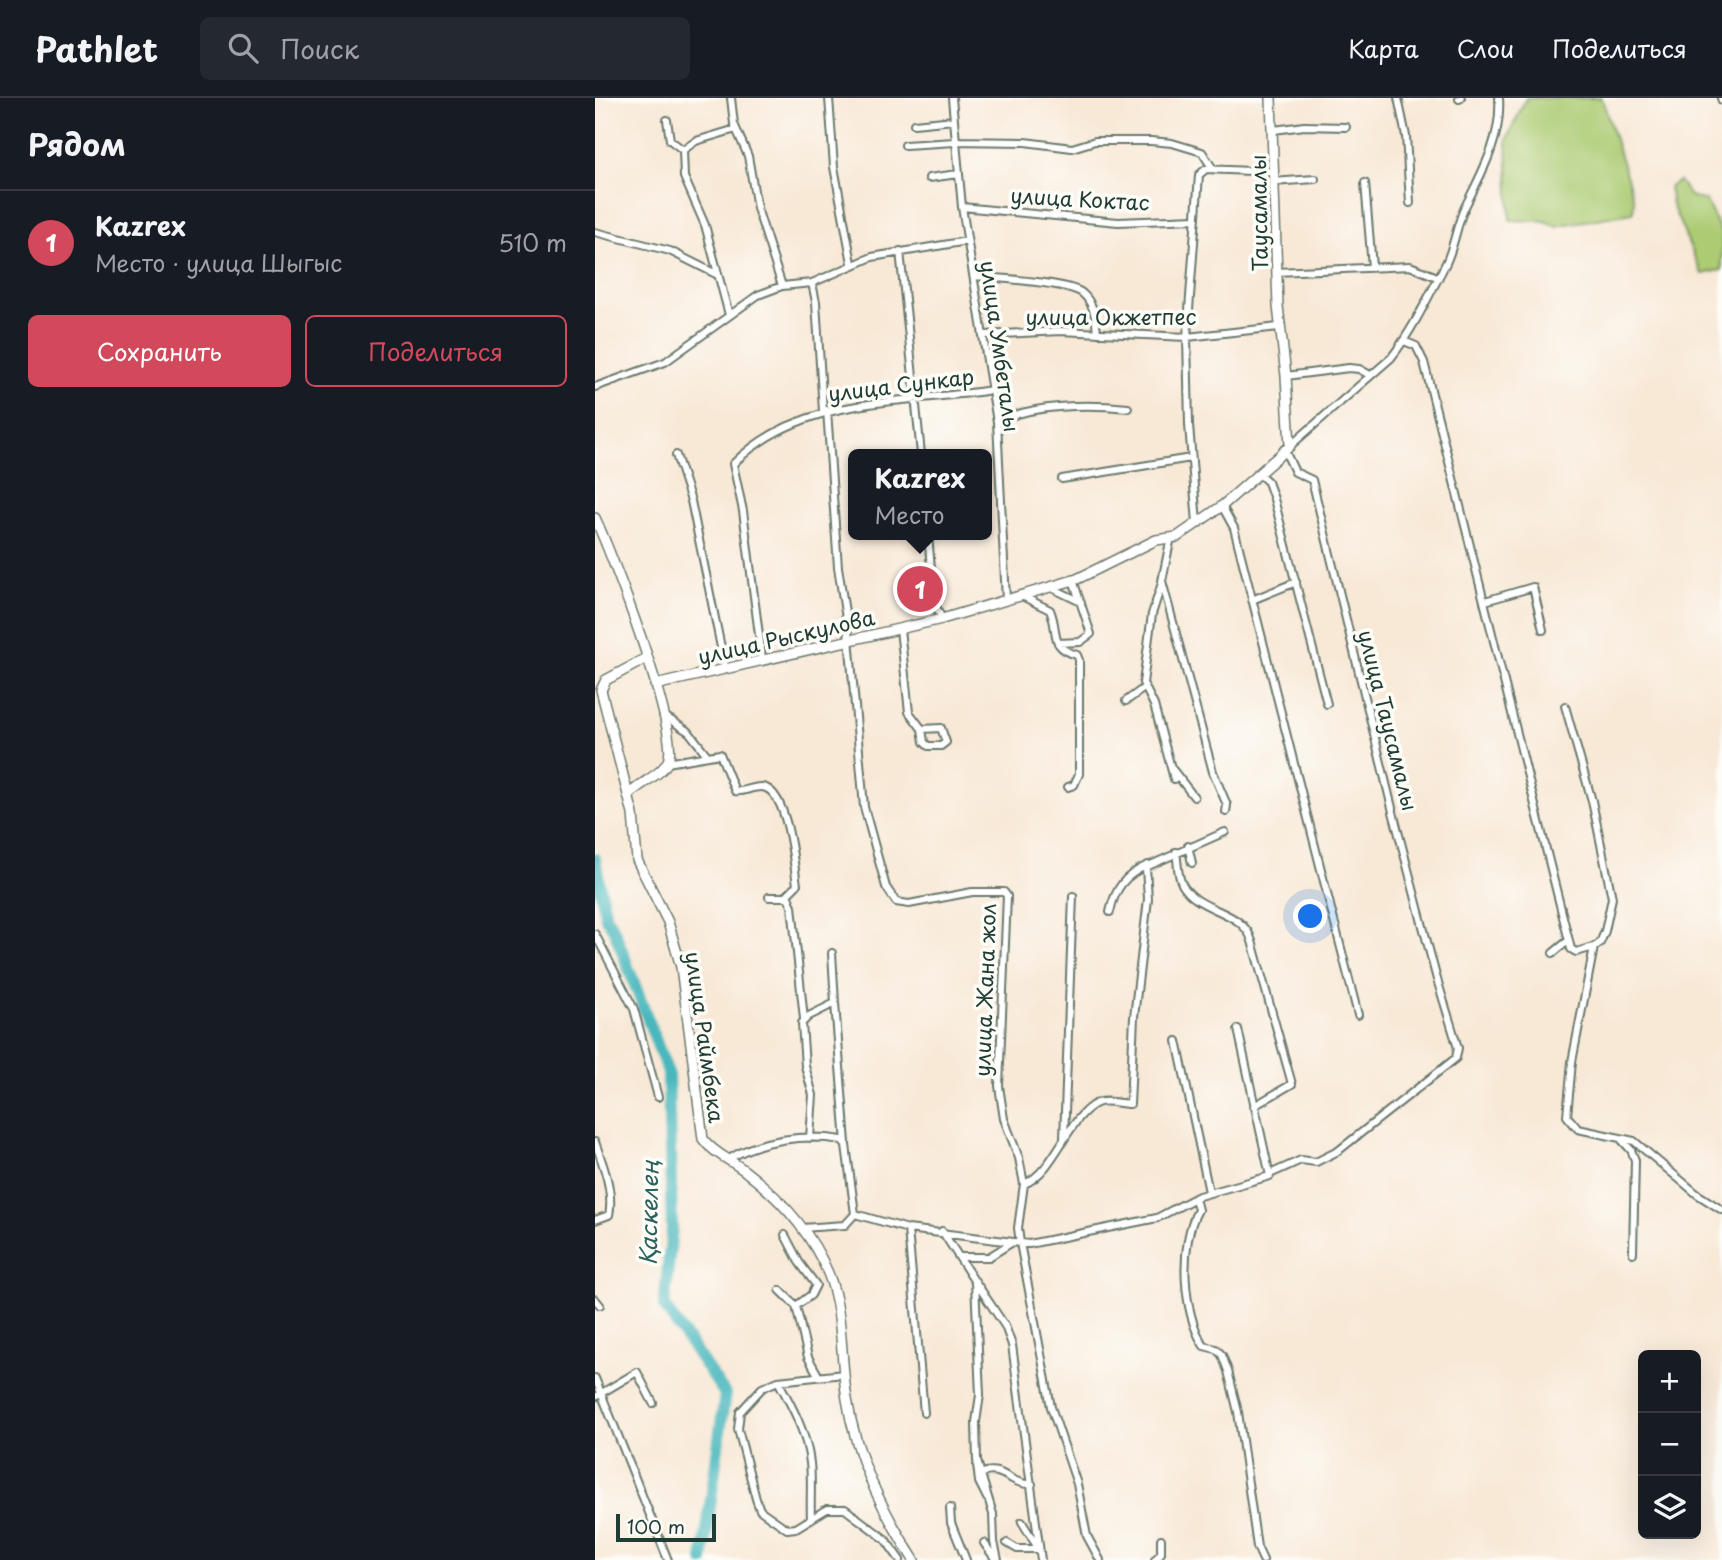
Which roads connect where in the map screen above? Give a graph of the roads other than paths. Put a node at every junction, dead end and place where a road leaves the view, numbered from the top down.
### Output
1 (731, 98) edge
2 (829, 98) edge
3 (953, 98) edge
4 (1271, 98) edge
5 (1398, 98) edge
6 (1499, 98) edge
7 (667, 120) dead end
8 (954, 120) junction
9 (913, 124) dead end
10 (1346, 127) dead end
11 (736, 129) junction
12 (1274, 130) junction
13 (955, 141) junction
14 (905, 145) dead end
15 (683, 150) junction
16 (1213, 169) junction
17 (958, 174) junction
18 (929, 177) dead end
19 (1273, 177) junction
20 (1315, 179) dead end
21 (1365, 183) dead end
22 (1410, 203) dead end
23 (961, 207) junction
24 (1196, 219) junction
25 (595, 232) edge
26 (967, 241) junction
27 (900, 251) junction
28 (852, 263) junction
29 (1371, 267) junction
30 (1276, 272) junction
31 (718, 275) junction
32 (974, 276) junction
33 (1437, 277) junction
34 (812, 283) junction
35 (782, 286) junction
36 (729, 315) junction
37 (1279, 327) junction
38 (1097, 333) junction
39 (985, 335) junction
40 (1187, 337) junction
41 (1404, 341) junction
42 (1370, 375) junction
43 (1286, 376) junction
44 (595, 387) edge
45 (992, 390) junction
46 (916, 400) junction
47 (1128, 408) dead end
48 (825, 411) junction
49 (997, 422) junction
50 (1287, 447) junction
51 (921, 449) edge
52 (677, 456) dead end
53 (1191, 458) junction
54 (1256, 472) junction
55 (1062, 479) dead end
56 (1222, 506) junction
57 (595, 518) edge
58 (1197, 523) junction
59 (1171, 537) junction
60 (928, 540) edge
61 (1073, 580) junction
62 (1162, 581) junction
63 (1296, 582) junction
64 (1050, 587) junction
65 (1020, 595) junction
66 (1006, 600) junction
67 (1252, 600) junction
68 (1485, 601) junction
69 (1081, 602) junction
70 (942, 619) junction
71 (900, 629) junction
72 (1543, 630) dead end
73 (849, 638) junction
74 (1058, 643) junction
75 (647, 658) junction
76 (762, 658) junction
77 (725, 667) junction
78 (655, 685) junction
79 (1143, 691) junction
80 (1126, 701) dead end
81 (1327, 704) dead end
82 (1565, 706) dead end
83 (663, 715) junction
84 (922, 729) dead end
85 (707, 755) junction
86 (667, 763) junction
87 (1169, 766) junction
88 (1174, 779) dead end
89 (1068, 787) dead end
90 (628, 796) junction
91 (1194, 797) dead end
92 (1226, 812) dead end
93 (1225, 832) dead end
94 (1188, 846) junction
95 (1176, 852) junction
96 (1192, 863) dead end
97 (1148, 865) junction
98 (1073, 896) dead end
99 (769, 897) dead end
100 (785, 897) junction
101 (1110, 912) dead end
102 (595, 934) edge
103 (1569, 940) junction
104 (1594, 947) junction
105 (832, 953) dead end
106 (1553, 953) dead end
107 (835, 1003) junction
108 (1358, 1015) dead end
109 (804, 1020) junction
110 (1238, 1029) dead end
111 (1177, 1041) dead end
112 (658, 1097) dead end
113 (1254, 1106) junction
114 (810, 1138) junction
115 (1620, 1138) junction
116 (1064, 1140) junction
117 (595, 1142) edge
118 (846, 1145) junction
119 (729, 1159) junction
120 (1270, 1174) junction
121 (1024, 1184) junction
122 (1209, 1192) junction
123 (1195, 1198) junction
124 (1722, 1210) edge
125 (855, 1214) junction
126 (595, 1220) edge
127 (802, 1228) junction
128 (908, 1229) junction
129 (942, 1231) junction
130 (785, 1235) dead end
131 (1016, 1243) junction
132 (1633, 1253) dead end
133 (959, 1257) junction
134 (975, 1281) junction
135 (780, 1290) dead end
136 (595, 1299) edge
137 (600, 1305) dead end
138 (796, 1306) junction
139 (844, 1374) junction
140 (818, 1375) junction
141 (595, 1378) edge
142 (778, 1381) junction
143 (602, 1392) junction
144 (595, 1397) edge
145 (653, 1404) dead end
146 (924, 1413) dead end
147 (977, 1461) junction
148 (983, 1473) junction
149 (1032, 1484) junction
150 (990, 1502) junction
151 (950, 1508) dead end
152 (811, 1518) junction
153 (1022, 1522) dead end
154 (1161, 1539) dead end
155 (984, 1543) dead end
156 (1007, 1543) dead end
157 (1039, 1549) junction
158 (668, 1560) edge
159 (900, 1560) edge
160 (914, 1560) edge
161 (966, 1560) edge
162 (997, 1560) edge
163 (1041, 1560) edge
164 (1100, 1560) edge
165 (1155, 1560) edge
166 (1263, 1560) edge

1 - 11 street
2 - 28 street
3 - 8 street, улица Умбеталы
4 - 12 street, Таусамалы
5 - 22 street
6 - 33 street
7 - 15 street
8 - 9 street
8 - 13 street, улица Умбеталы
10 - 12 street
11 - 15 street
11 - 35 street
12 - 19 street, Таусамалы
13 - 14 street
13 - 16 street
13 - 17 street, улица Умбеталы
15 - 31 street
16 - 19 street
16 - 24 street
17 - 18 street
17 - 23 street, улица Умбеталы
19 - 20 street
19 - 30 street, Таусамалы
21 - 29 street
23 - 24 street, улица Коктас
23 - 26 street, улица Умбеталы
24 - 40 street
25 - 31 street
26 - 27 street
26 - 32 street, улица Умбеталы
27 - 28 street
27 - 46 street
28 - 34 street
29 - 30 street
29 - 33 street
30 - 37 street, Таусамалы
31 - 36 street
32 - 38 street
32 - 39 street, улица Умбеталы
33 - 41 street
34 - 35 street
34 - 48 street, улица Жана жол
35 - 36 street
36 - 44 street
37 - 40 street, улица Окжетпес
37 - 43 street
38 - 39 street, улица Окжетпес
38 - 40 street, улица Окжетпес
39 - 45 street, улица Умбеталы
40 - 53 street
41 - 42 street
41 - 68 street
42 - 43 street
42 - 50 street
43 - 50 street
45 - 46 street, улица Сункар
45 - 49 street, улица Умбеталы
46 - 48 street, улица Сункар
46 - 51 street
47 - 49 street
48 - 73 street, улица Жана жол
48 - 76 street, улица Сункар
49 - 66 street, улица Умбеталы
50 - 54 street, улица Рыскулова
50 - 120 street, улица Таусамалы
52 - 77 street
53 - 55 street
53 - 58 street
54 - 56 street, улица Рыскулова
54 - 63 street
56 - 58 street, улица Рыскулова
56 - 67 street
57 - 75 street
58 - 59 street, улица Рыскулова
59 - 61 street, улица Рыскулова
59 - 62 street
60 - 70 street
61 - 64 street, улица Рыскулова
61 - 69 street
62 - 79 street
62 - 92 street
63 - 67 street
63 - 81 street
64 - 65 street, улица Рыскулова
64 - 69 street
65 - 66 street, улица Рыскулова
65 - 74 street
66 - 70 street, улица Рыскулова
67 - 108 street
68 - 72 street
68 - 103 street
69 - 74 street
70 - 71 street, улица Рыскулова
71 - 73 street, улица Рыскулова
71 - 84 street
73 - 76 street, улица Рыскулова
73 - 121 street, улица Жана жол
74 - 89 street
75 - 78 street
75 - 90 street, улица Раймбека
76 - 77 street, улица Рыскулова
77 - 78 street, улица Рыскулова
78 - 83 street
79 - 80 street
79 - 87 street
82 - 104 street
83 - 85 street
83 - 86 street
85 - 86 street
85 - 100 street
86 - 90 street
87 - 88 street
87 - 91 street
90 - 119 street, улица Раймбека
93 - 94 street
94 - 95 street
94 - 96 street
95 - 97 street
95 - 113 street
97 - 101 street
97 - 116 street
98 - 116 street
99 - 100 street
100 - 109 street
102 - 112 street
103 - 104 street
103 - 106 street
104 - 115 street
105 - 107 street
107 - 109 street
107 - 118 street
109 - 114 street
110 - 113 street
111 - 122 street
113 - 120 street
114 - 118 street
114 - 119 street
115 - 124 street
115 - 132 street
116 - 121 street
117 - 126 street
118 - 125 street
119 - 127 street, улица Раймбека
120 - 122 street
121 - 131 street
122 - 123 street
123 - 131 street
123 - 166 street
125 - 127 street
125 - 128 street
127 - 139 street, улица Раймбека
128 - 129 street
128 - 146 street
129 - 131 street
129 - 133 street
130 - 138 street
131 - 133 street
131 - 164 street
133 - 134 street
134 - 147 street
134 - 149 street
135 - 138 street
136 - 137 street
138 - 140 street
139 - 140 street
139 - 160 street, улица Раймбека
140 - 142 street
141 - 143 street
142 - 152 street
142 - 152 street
143 - 144 street
143 - 145 street
143 - 158 street
147 - 148 street
147 - 150 street
148 - 149 street
148 - 150 street
149 - 157 street
150 - 162 street
151 - 161 street
152 - 159 street
153 - 157 street
154 - 165 street
155 - 162 street
156 - 157 street
157 - 163 street

